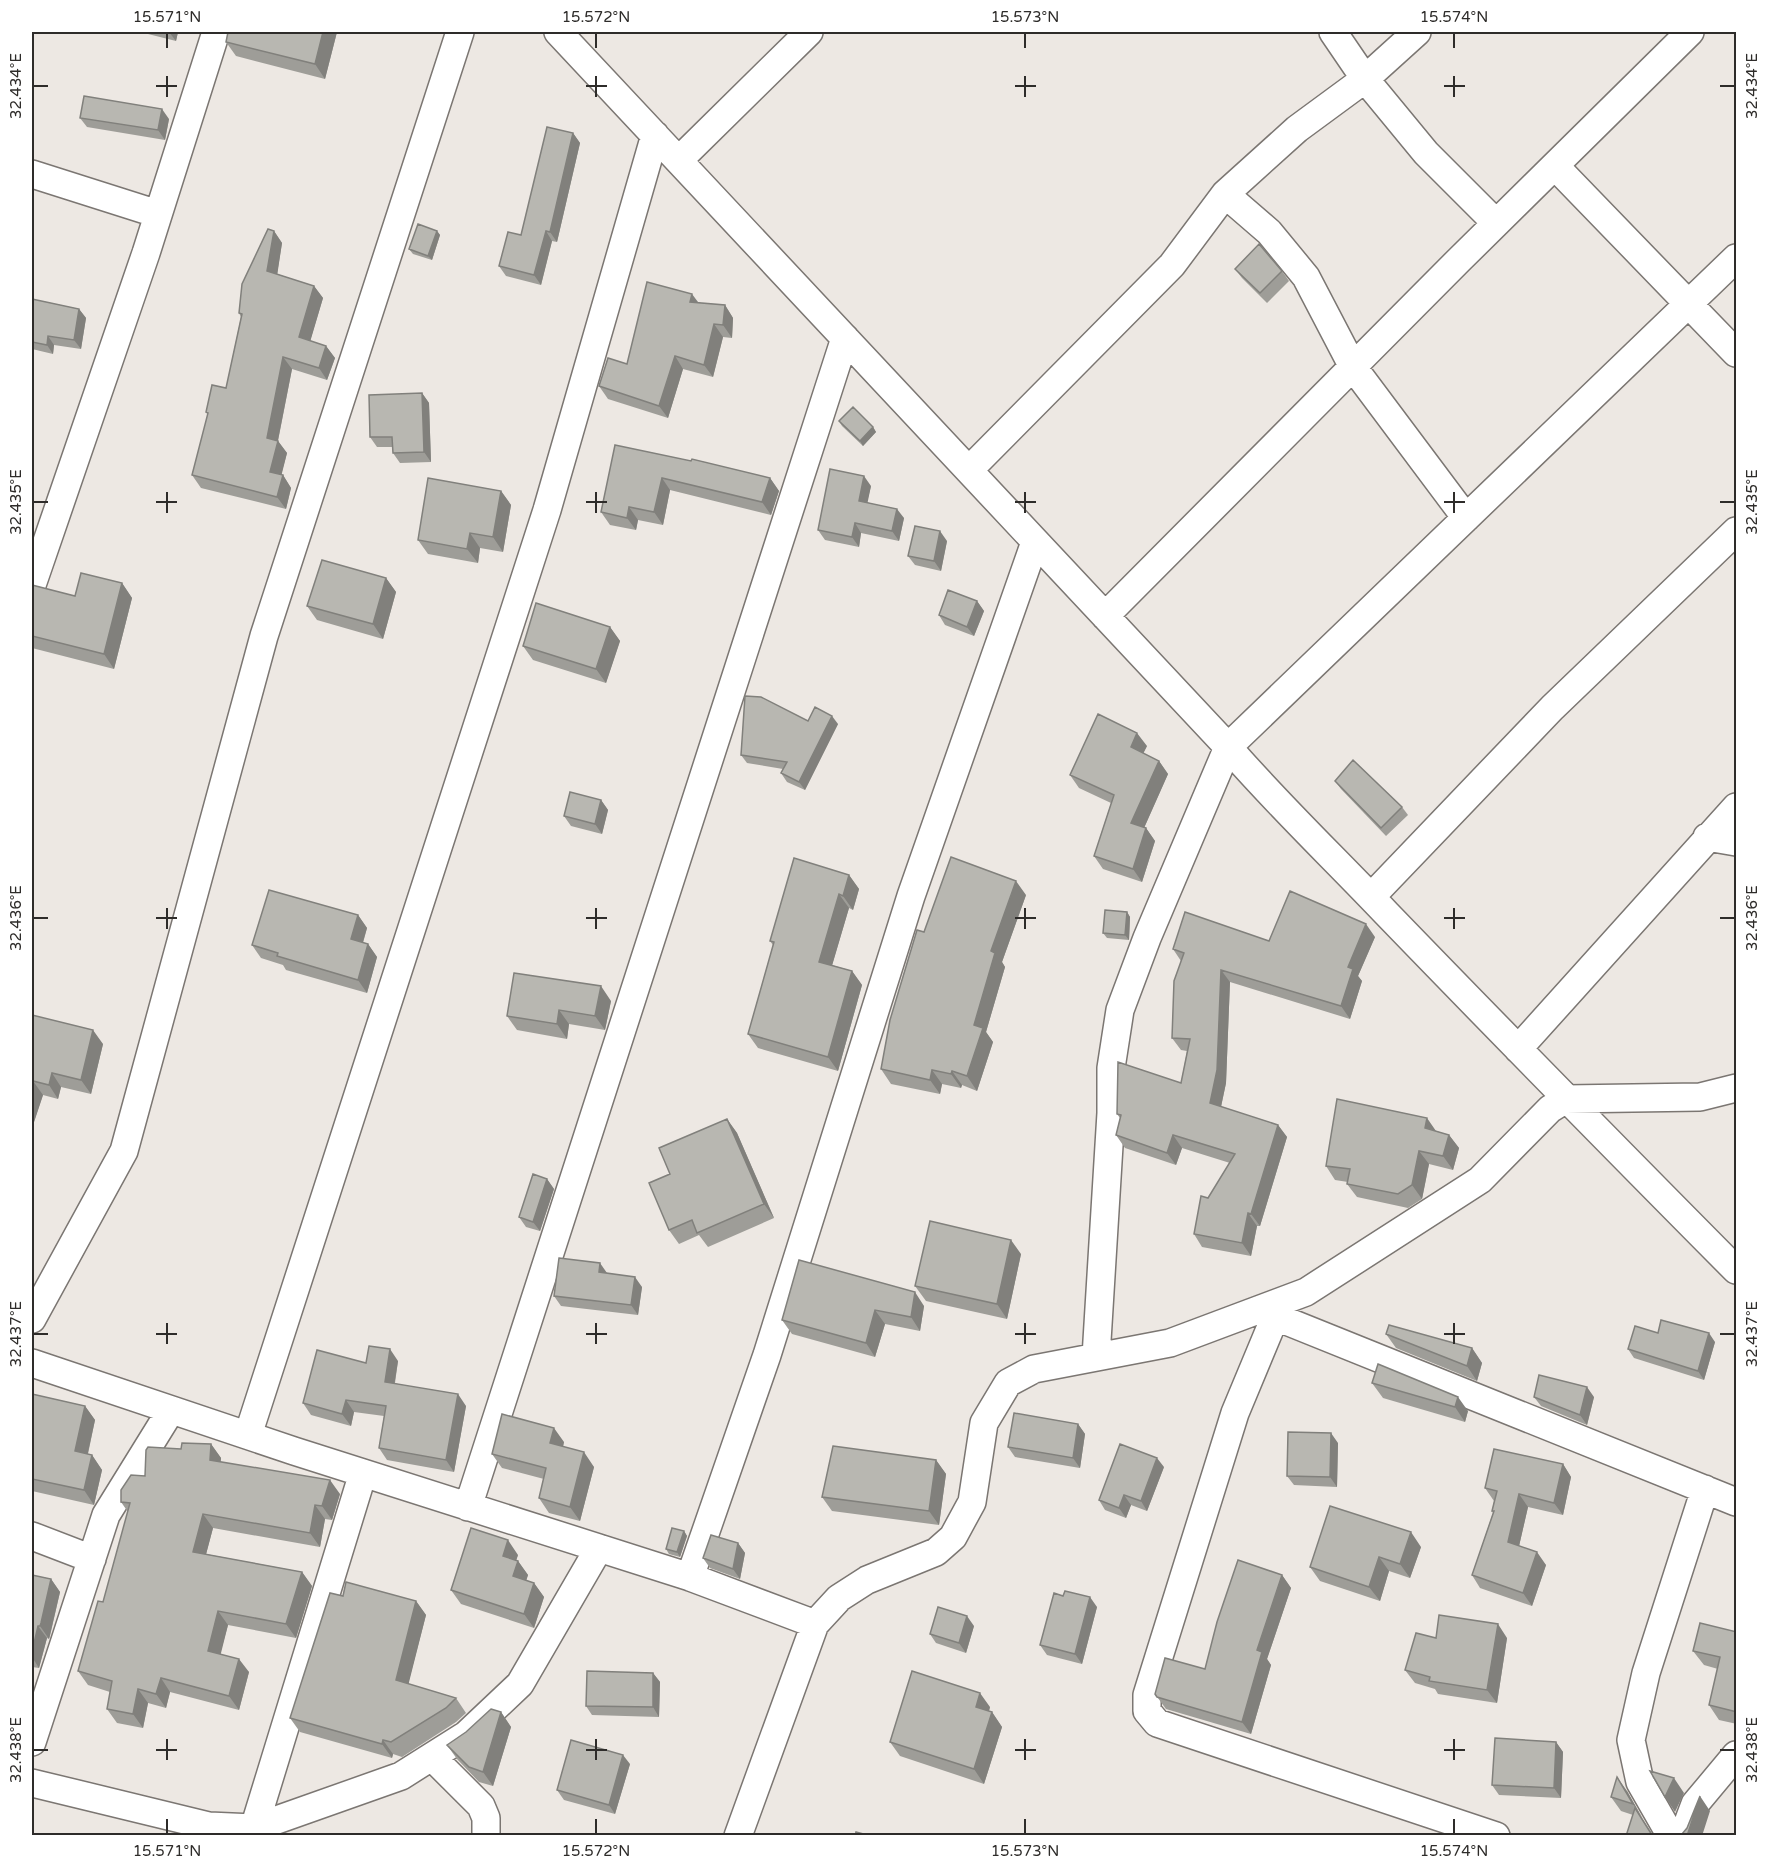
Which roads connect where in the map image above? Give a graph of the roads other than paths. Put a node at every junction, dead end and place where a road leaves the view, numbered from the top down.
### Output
1 (216, 32) edge
2 (460, 32) edge
3 (558, 32) edge
4 (809, 32) edge
5 (1333, 32) edge
6 (1417, 32) edge
7 (1690, 32) edge
8 (1365, 80) junction
9 (655, 135) junction
10 (679, 160) junction
11 (1555, 166) junction
12 (32, 174) edge
13 (1225, 194) junction
14 (158, 214) junction
15 (1496, 223) junction
16 (1737, 258) edge
17 (1688, 304) junction
18 (845, 338) junction
19 (1737, 353) edge
20 (1353, 367) junction
21 (969, 470) junction
22 (1466, 518) junction
23 (1737, 531) edge
24 (1035, 542) junction
25 (32, 585) edge
26 (1105, 616) junction
27 (1228, 747) junction
28 (1737, 807) edge
29 (1707, 837) junction
30 (1737, 842) edge
31 (1371, 897) junction
32 (1518, 1049) junction
33 (1737, 1088) edge
34 (1566, 1099) junction
35 (1737, 1270) edge
36 (1266, 1314) junction
37 (32, 1319) edge
38 (1096, 1357) junction
39 (32, 1363) edge
40 (171, 1410) junction
41 (248, 1436) junction
42 (363, 1473) junction
43 (1705, 1490) junction
44 (1737, 1502) edge
45 (468, 1507) junction
46 (32, 1536) edge
47 (599, 1548) junction
48 (92, 1558) junction
49 (690, 1577) junction
50 (815, 1624) junction
51 (32, 1742) edge
52 (1737, 1755) edge
53 (432, 1757) junction
54 (32, 1783) edge
55 (254, 1828) junction
56 (486, 1836) edge
57 (738, 1836) edge
58 (1496, 1836) edge
59 (1671, 1836) edge
60 (1683, 1836) edge

1 - 14 street
2 - 37 street
3 - 9 street
4 - 10 street
5 - 8 street
6 - 8 street
7 - 11 street
8 - 13 street
8 - 15 street
9 - 10 street
9 - 41 street
10 - 18 street
11 - 15 street
11 - 17 street
12 - 14 street
13 - 20 street
13 - 21 street
14 - 25 street
15 - 20 street
16 - 17 street
17 - 19 street
17 - 22 street
18 - 21 street
18 - 45 street
20 - 22 street
20 - 26 street
21 - 24 street
22 - 27 street
23 - 31 street
24 - 26 street
24 - 49 street
26 - 27 street
27 - 31 street
27 - 38 street
28 - 29 street
29 - 30 street
29 - 32 street
31 - 32 street
32 - 34 street
33 - 34 street
34 - 35 street
34 - 36 street
36 - 38 street
36 - 43 street
36 - 58 street
38 - 50 street
39 - 40 street
40 - 41 street
40 - 48 street
41 - 42 street
42 - 45 street
42 - 55 street
43 - 44 street
43 - 59 street
45 - 47 street
46 - 48 street
47 - 49 street
47 - 53 street
48 - 51 street
49 - 50 street
50 - 57 street
52 - 60 street
53 - 55 street
53 - 56 street
54 - 55 street

